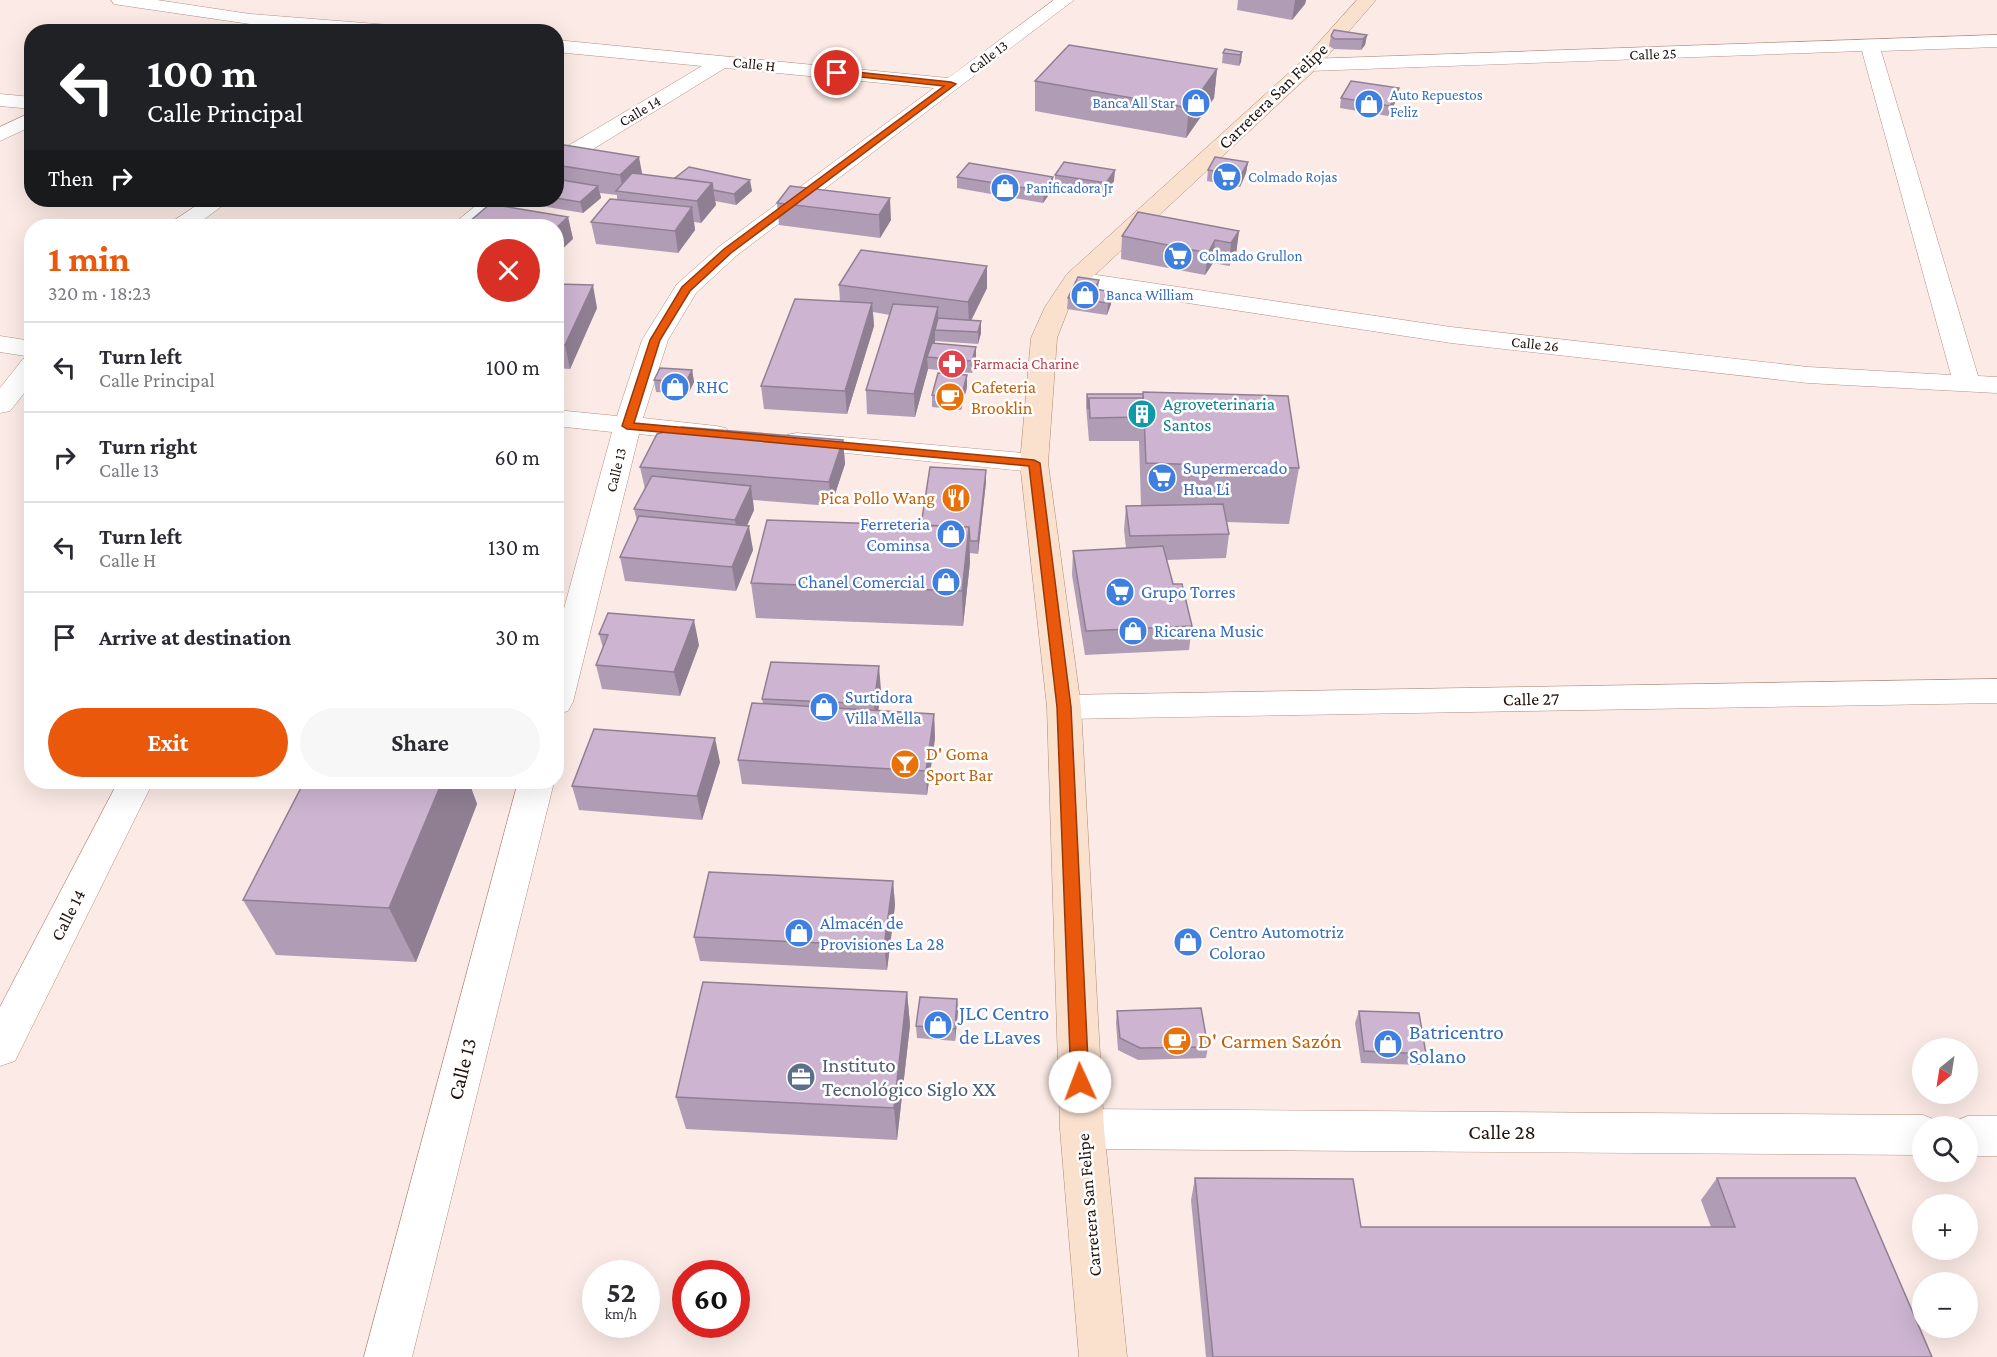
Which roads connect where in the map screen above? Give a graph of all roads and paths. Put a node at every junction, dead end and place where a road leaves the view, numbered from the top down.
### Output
1 (120, 0) edge
2 (1058, 0) edge
3 (1367, 0) edge
4 (276, 5) dead end
5 (250, 19) junction
6 (239, 24) edge
7 (308, 24) edge
8 (1997, 40) edge
9 (1870, 45) junction
10 (564, 47) edge
11 (723, 61) junction
12 (1309, 65) junction
13 (951, 84) junction
14 (0, 100) edge
15 (24, 102) edge
16 (24, 122) edge
17 (0, 135) edge
18 (564, 157) edge
19 (209, 207) edge
20 (488, 207) edge
21 (191, 219) edge
22 (473, 219) edge
23 (1076, 279) junction
24 (0, 344) edge
25 (24, 348) edge
26 (24, 375) edge
27 (1966, 385) junction
28 (1997, 385) edge
29 (0, 405) edge
30 (564, 419) edge
31 (627, 426) junction
32 (1034, 463) junction
33 (564, 671) edge
34 (1997, 690) edge
35 (1064, 707) junction
36 (131, 789) edge
37 (534, 789) edge
38 (0, 1048) edge
39 (1082, 1129) junction
40 (1912, 1135) edge
41 (1978, 1136) edge
42 (1997, 1136) edge
43 (388, 1357) edge
44 (1103, 1357) edge

1 - 5 street
2 - 13 street, Calle 13
3 - 12 main road, Carretera San Felipe
4 - 5 street
5 - 6 street
5 - 7 street
8 - 9 street, Calle 25
9 - 12 street, Calle 25
9 - 27 street
10 - 11 street, Calle H
11 - 13 street, Calle H
11 - 18 street, Calle 14
12 - 23 main road, Carretera San Felipe
13 - 31 street, Calle 13
14 - 15 street
16 - 17 street
19 - 21 street
20 - 22 street
23 - 27 street, Calle 26
23 - 32 main road, Carretera San Felipe
24 - 25 street
26 - 29 street
27 - 28 street, Calle 26
30 - 31 street
31 - 32 street
31 - 33 street, Calle 13
32 - 35 main road, Carretera San Felipe
34 - 35 street, Calle 27
35 - 39 main road, Carretera San Felipe
36 - 38 street, Calle 14
37 - 43 street, Calle 13
39 - 40 street, Calle 28
39 - 44 main road, Carretera San Felipe
41 - 42 street

